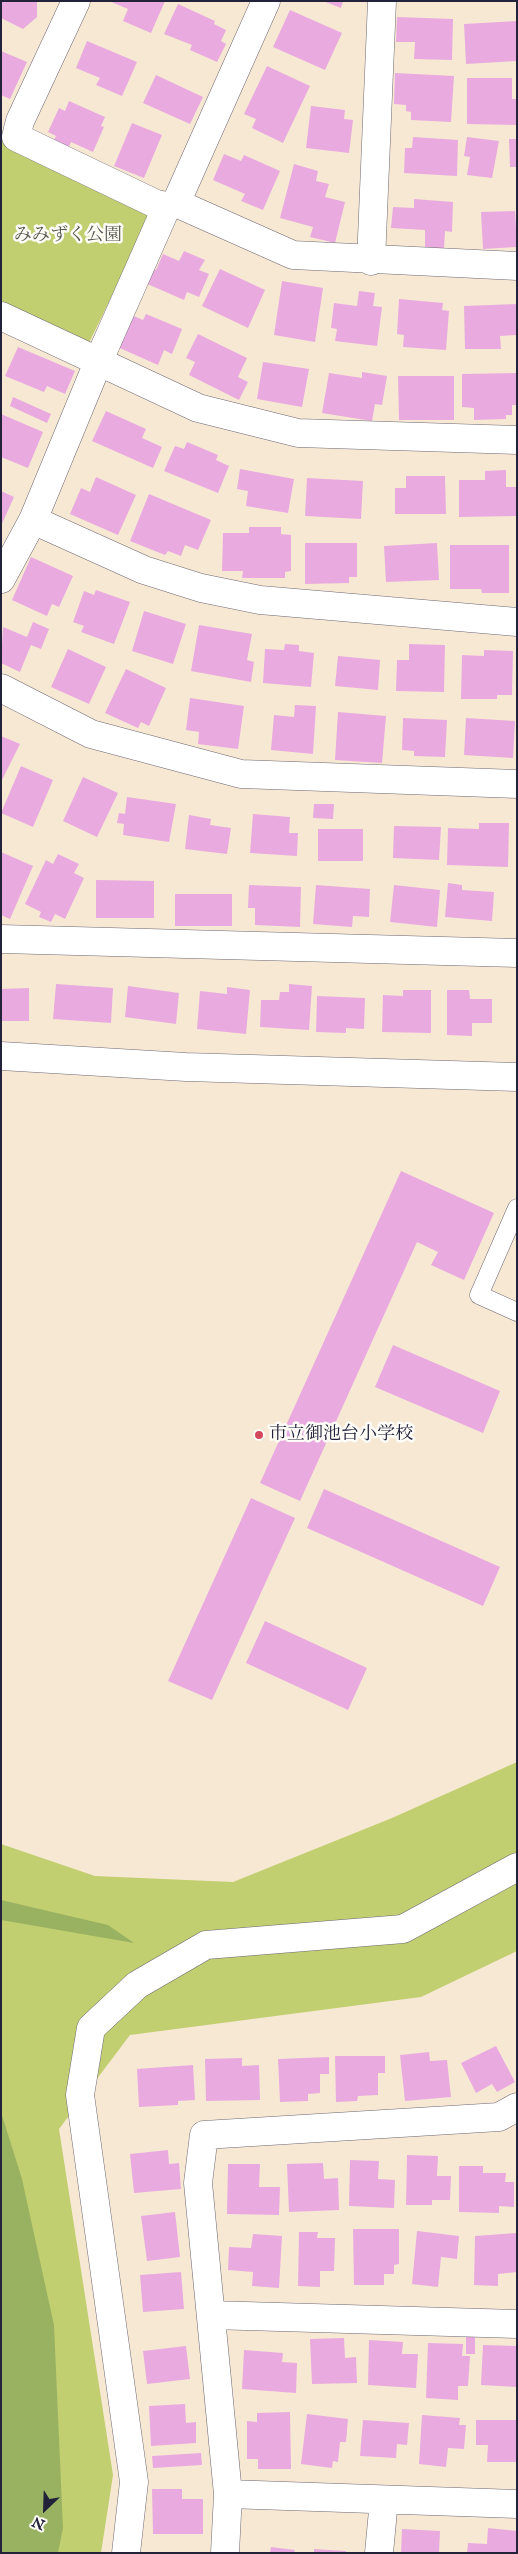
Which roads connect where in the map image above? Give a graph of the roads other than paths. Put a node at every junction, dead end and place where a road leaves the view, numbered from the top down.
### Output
1 (76, 1) edge
2 (266, 1) edge
3 (382, 1) edge
4 (11, 117) edge
5 (172, 205) junction
6 (371, 261) junction
7 (517, 266) edge
8 (1, 316) edge
9 (99, 360) junction
10 (517, 440) edge
11 (34, 520) junction
12 (1, 579) edge
13 (517, 622) edge
14 (1, 688) edge
15 (517, 784) edge
16 (1, 939) edge
17 (517, 953) edge
18 (1, 1056) edge
19 (517, 1077) edge
20 (517, 1208) edge
21 (517, 1312) edge
22 (517, 1867) edge
23 (517, 2107) edge
24 (211, 2315) junction
25 (517, 2324) edge
26 (228, 2494) junction
27 (384, 2500) junction
28 (517, 2504) edge
29 (126, 2553) edge
30 (225, 2553) edge
31 (379, 2553) edge

1 - 4 street
2 - 5 street
3 - 6 street
4 - 5 street
5 - 6 street
5 - 9 street
6 - 7 street
8 - 9 street
9 - 10 street
9 - 11 street
11 - 12 street
11 - 13 street
14 - 15 street
16 - 17 street
18 - 19 street
20 - 21 lane
22 - 29 street
23 - 24 street
24 - 25 street
24 - 26 street
26 - 27 street
26 - 30 street
27 - 28 street
27 - 31 street

